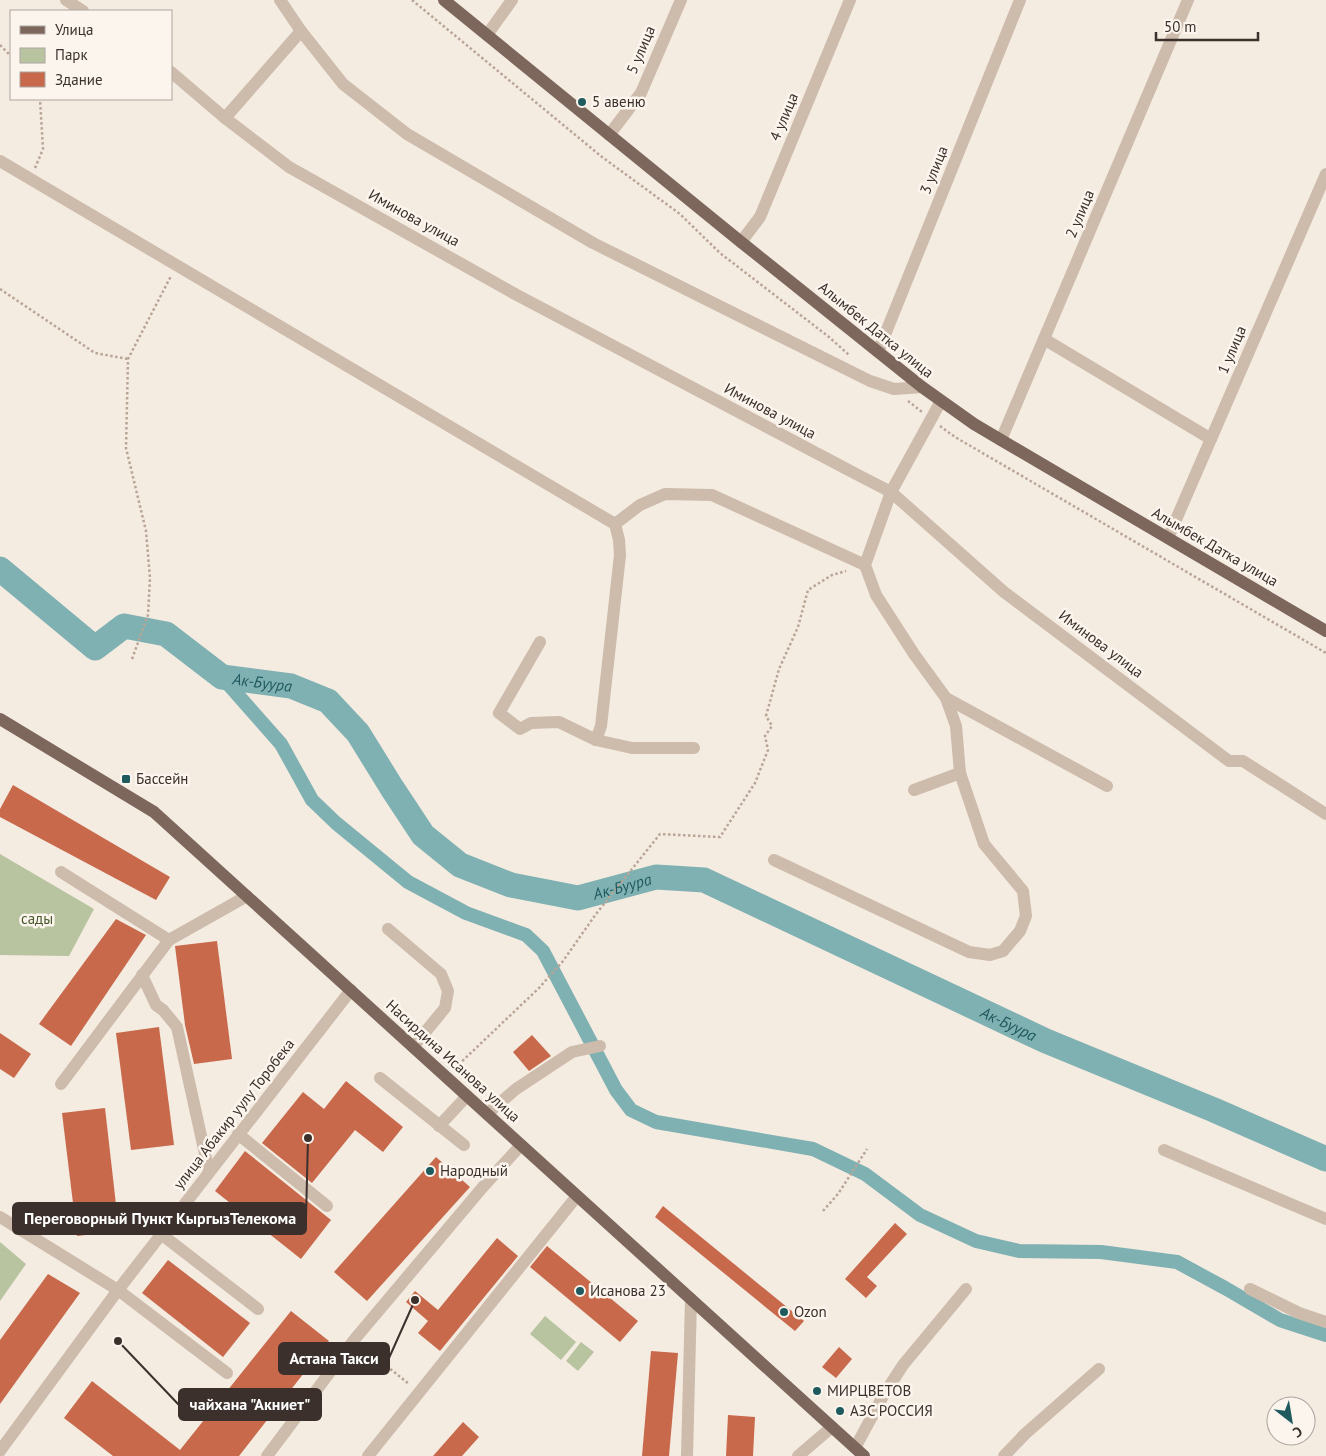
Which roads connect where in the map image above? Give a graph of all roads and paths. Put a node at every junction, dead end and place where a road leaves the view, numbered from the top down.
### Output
1 (66, 0) edge
2 (280, 0) edge
3 (412, 0) edge
4 (444, 0) edge
5 (512, 0) edge
6 (681, 0) edge
7 (850, 0) edge
8 (1020, 0) edge
9 (1188, 0) edge
10 (81, 10) edge
11 (301, 31) junction
12 (487, 35) junction
13 (0, 46) edge
14 (10, 55) edge
15 (172, 73) edge
16 (40, 100) edge
17 (224, 118) junction
18 (609, 135) junction
19 (0, 161) edge
20 (1326, 174) edge
21 (30, 179) junction
22 (741, 242) junction
23 (177, 266) junction
24 (0, 288) edge
25 (1044, 339) junction
26 (878, 352) junction
27 (128, 359) junction
28 (854, 360) dead end
29 (890, 388) junction
30 (922, 388) junction
31 (941, 401) junction
32 (931, 418) junction
33 (1211, 439) junction
34 (1001, 440) junction
35 (891, 492) junction
36 (615, 524) junction
37 (1168, 538) junction
38 (865, 565) junction
39 (1326, 631) edge
40 (540, 642) dead end
41 (1326, 653) edge
42 (132, 659) dead end
43 (946, 698) junction
44 (0, 719) edge
45 (596, 740) junction
46 (694, 748) dead end
47 (960, 774) junction
48 (1107, 786) dead end
49 (914, 790) dead end
50 (1326, 814) edge
51 (774, 860) dead end
52 (61, 872) dead end
53 (247, 896) junction
54 (388, 929) dead end
55 (169, 940) junction
56 (142, 975) junction
57 (350, 990) junction
58 (600, 1046) dead end
59 (413, 1047) junction
60 (446, 1077) junction
61 (380, 1078) dead end
62 (61, 1084) dead end
63 (467, 1096) junction
64 (487, 1114) junction
65 (439, 1126) junction
66 (238, 1134) junction
67 (464, 1144) dead end
68 (521, 1145) junction
69 (867, 1149) dead end
70 (1164, 1150) dead end
71 (209, 1172) junction
72 (577, 1196) junction
73 (328, 1206) dead end
74 (823, 1211) dead end
75 (0, 1217) edge
76 (1326, 1219) edge
77 (161, 1234) junction
78 (966, 1289) dead end
79 (1250, 1289) dead end
80 (118, 1290) junction
81 (691, 1299) junction
82 (258, 1309) dead end
83 (1326, 1322) edge
84 (354, 1340) junction
85 (1100, 1369) dead end
86 (227, 1373) dead end
87 (416, 1389) dead end
88 (832, 1427) junction
89 (0, 1451) edge
90 (859, 1452) edge
91 (267, 1456) edge
92 (368, 1456) edge
93 (687, 1456) edge
94 (798, 1456) edge
95 (1004, 1456) edge

1 - 10 street
2 - 11 street
3 - 28 path
4 - 12 main road, Алымбек Датка улица
5 - 12 street
6 - 18 street, 5 улица
7 - 22 street, 4 улица
8 - 26 street, 3 улица
9 - 25 street, 2 улица
11 - 17 street
11 - 29 street
12 - 18 main road, Алымбек Датка улица
13 - 14 path
15 - 17 street, Иминова улица
16 - 21 path
17 - 35 street, Иминова улица
18 - 22 main road, Алымбек Датка улица
19 - 21 street
20 - 33 street, 1 улица
21 - 23 street
22 - 26 main road, Алымбек Датка улица
23 - 27 path
23 - 36 street
24 - 27 path
25 - 33 street
25 - 34 street, 2 улица
26 - 30 main road, Алымбек Датка улица
27 - 42 path
29 - 30 street
29 - 32 path
30 - 31 main road, Алымбек Датка улица
31 - 32 street
31 - 34 main road, Алымбек Датка улица
32 - 35 street
32 - 41 path
33 - 37 street, 1 улица
34 - 37 main road, Алымбек Датка улица
35 - 38 street
35 - 50 street, Иминова улица
36 - 38 street
36 - 45 street
37 - 39 main road, Алымбек Датка улица
38 - 43 street
38 - 60 path
40 - 45 street
43 - 47 street
43 - 48 street
44 - 53 main road, Насирдина Исанова улица
45 - 46 street
47 - 49 street
47 - 51 street
52 - 55 street
53 - 55 street
53 - 57 main road, Насирдина Исанова улица
54 - 59 street
55 - 56 street
56 - 62 street
56 - 71 street
57 - 59 main road, Насирдина Исанова улица
57 - 66 street, улица Абакир уулу Торобека
58 - 64 street
59 - 60 main road, Насирдина Исанова улица
60 - 63 main road, Насирдина Исанова улица
61 - 65 street
63 - 64 main road, Насирдина Исанова улица
63 - 65 street
64 - 68 main road, Насирдина Исанова улица
65 - 67 street
66 - 71 street, улица Абакир уулу Торобека
66 - 73 street
68 - 72 main road, Насирдина Исанова улица
68 - 84 street
69 - 74 path
70 - 76 street
71 - 77 street, улица Абакир уулу Торобека
72 - 81 main road, Насирдина Исанова улица
72 - 92 street
75 - 80 street
77 - 80 street, улица Абакир уулу Торобека
77 - 82 street
78 - 90 street
79 - 83 street
80 - 86 street
80 - 89 street, улица Абакир уулу Торобека
81 - 88 main road, Насирдина Исанова улица
81 - 93 street
84 - 87 path
84 - 91 street
85 - 95 street
88 - 90 main road, Насирдина Исанова улица
88 - 94 street

